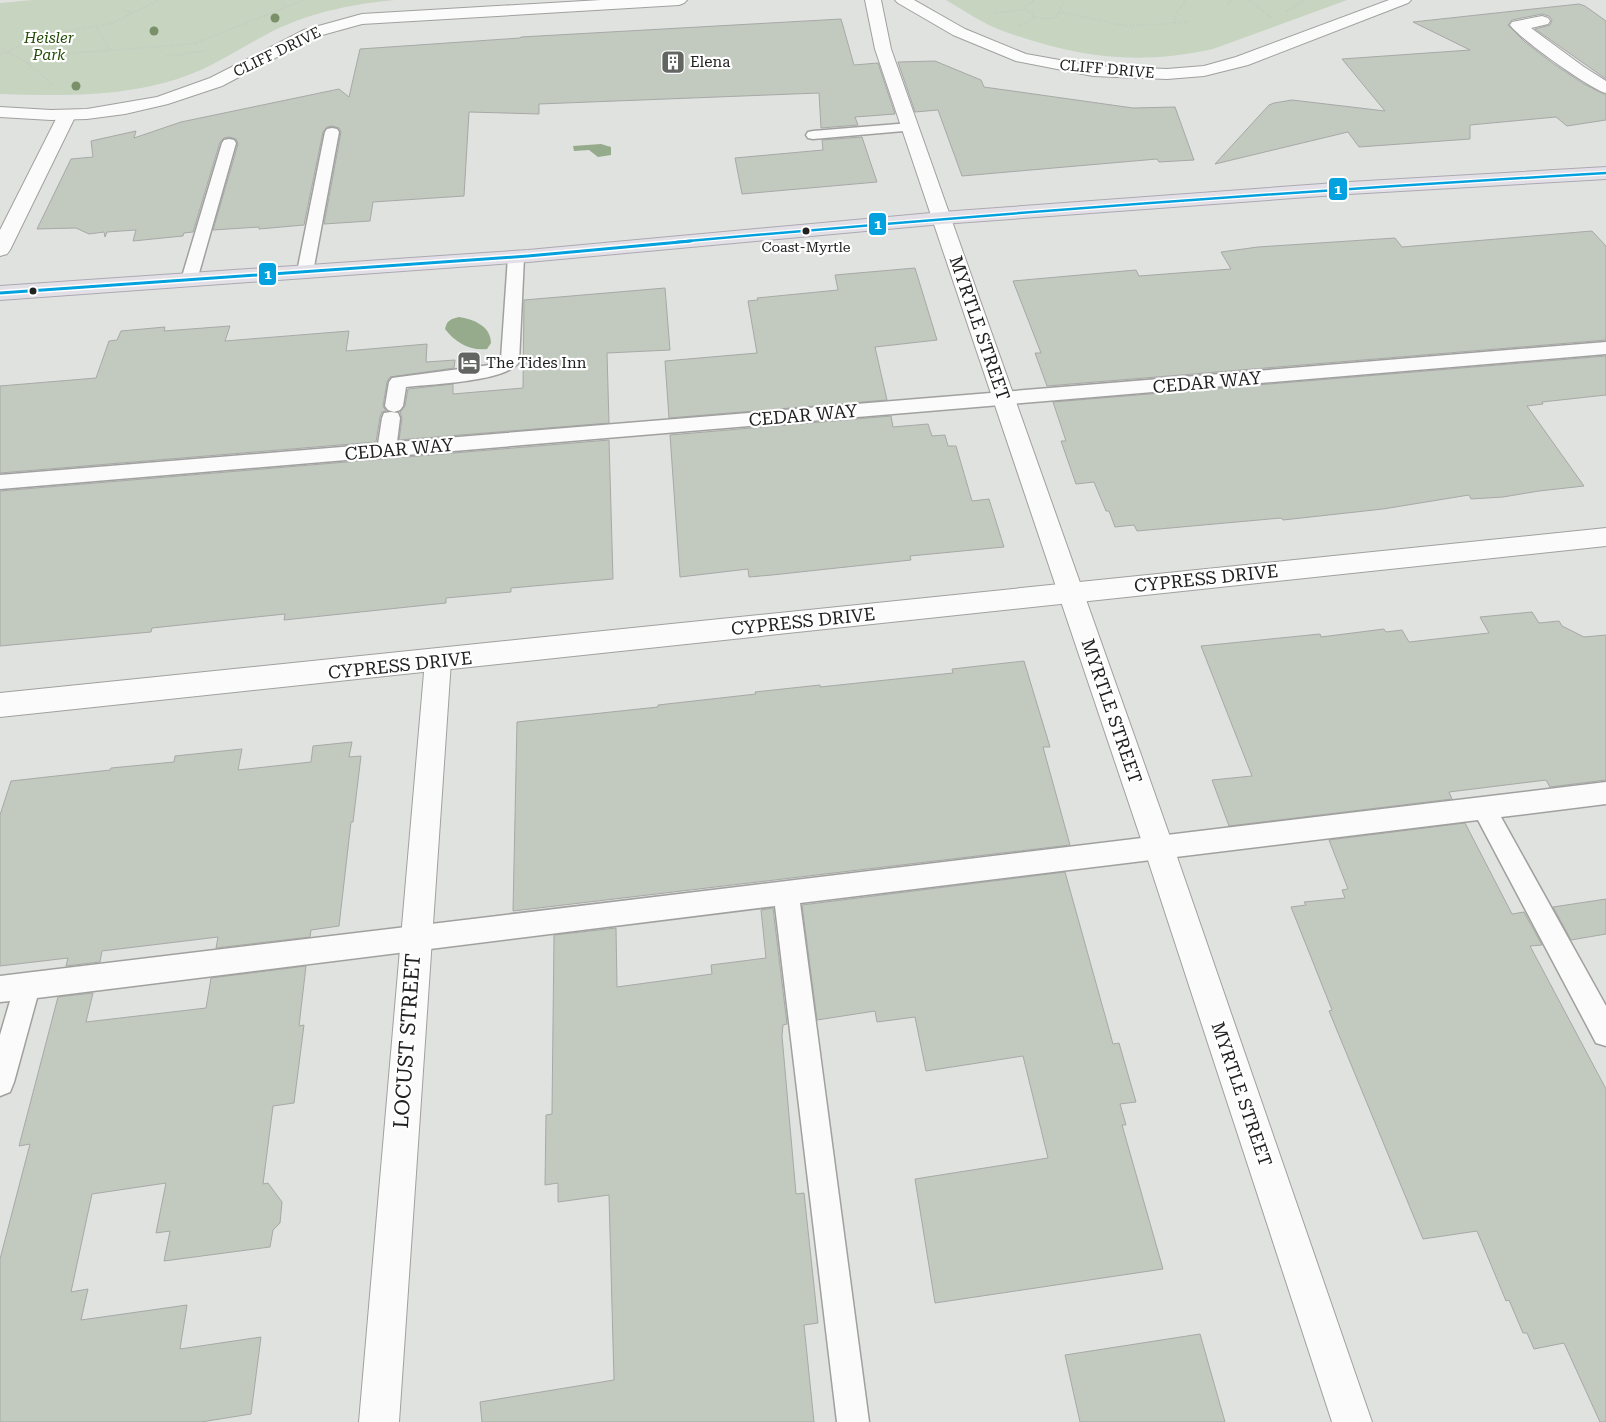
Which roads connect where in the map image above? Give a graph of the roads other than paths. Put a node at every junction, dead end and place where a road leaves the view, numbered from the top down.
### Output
1 (679, 0) edge
2 (873, 0) edge
3 (903, 0) edge
4 (1403, 0) edge
5 (1542, 21) dead end
6 (1606, 88) edge
7 (0, 112) edge
8 (66, 115) junction
9 (910, 127) junction
10 (332, 132) dead end
11 (813, 135) dead end
12 (229, 143) dead end
13 (1606, 173) edge
14 (942, 218) junction
15 (0, 250) edge
16 (516, 257) junction
17 (305, 272) junction
18 (189, 280) junction
19 (0, 293) edge
20 (1606, 348) edge
21 (1005, 399) junction
22 (386, 450) junction
23 (0, 482) edge
24 (1606, 537) edge
25 (1071, 592) junction
26 (438, 661) junction
27 (0, 705) edge
28 (1606, 793) edge
29 (1484, 808) junction
30 (1159, 848) junction
31 (786, 894) junction
32 (415, 939) junction
33 (27, 986) junction
34 (0, 989) edge
35 (1606, 1033) edge
36 (0, 1082) edge
37 (379, 1422) edge
38 (853, 1422) edge
39 (1352, 1422) edge

1 - 8 street, CLIFF DRIVE
2 - 9 street, MYRTLE STREET
3 - 4 street, CLIFF DRIVE
5 - 6 street
7 - 8 street, CLIFF DRIVE
8 - 15 street
9 - 11 lane
9 - 14 street, MYRTLE STREET
10 - 17 lane
12 - 18 lane
13 - 14 highway
14 - 16 highway
14 - 21 street, MYRTLE STREET
16 - 17 highway
16 - 22 lane
17 - 18 highway
18 - 19 highway
20 - 21 lane, CEDAR WAY
21 - 22 lane, CEDAR WAY
21 - 25 street, MYRTLE STREET
22 - 23 lane, CEDAR WAY
24 - 25 street, CYPRESS DRIVE
25 - 26 street, CYPRESS DRIVE
25 - 30 street, MYRTLE STREET
26 - 27 street, CYPRESS DRIVE
26 - 32 street, LOCUST STREET
28 - 29 lane
29 - 30 lane
29 - 35 lane
30 - 31 lane
30 - 39 street, MYRTLE STREET
31 - 32 lane
31 - 38 lane
32 - 33 lane
32 - 37 street, LOCUST STREET
33 - 34 lane
33 - 36 lane

